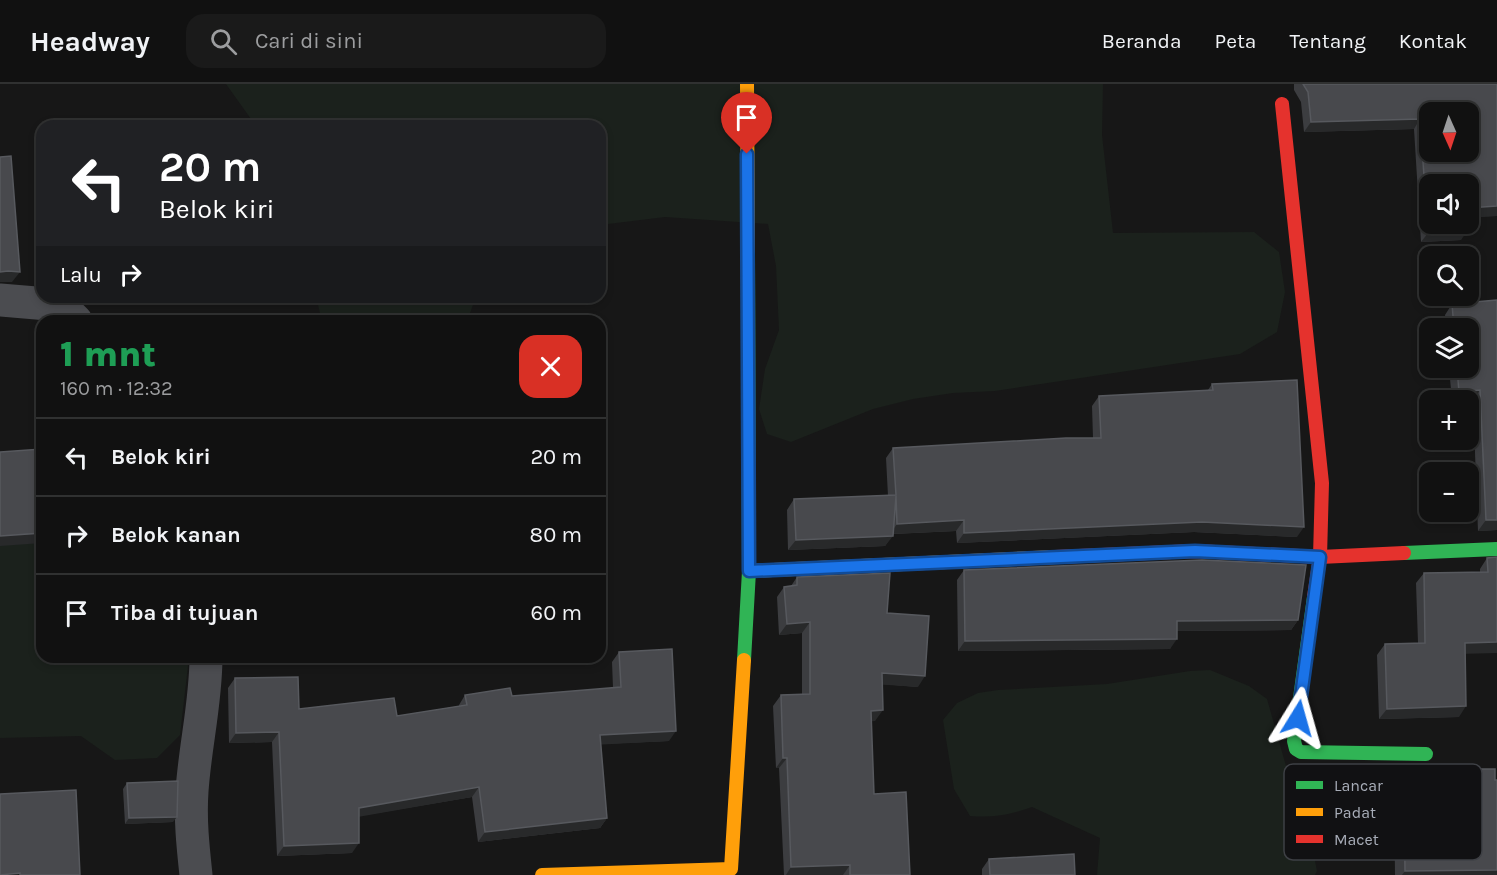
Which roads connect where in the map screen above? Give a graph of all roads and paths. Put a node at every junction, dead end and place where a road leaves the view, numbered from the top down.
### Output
1 (747, 84) edge
2 (1282, 104) dead end
3 (0, 300) edge
4 (36, 303) edge
5 (36, 303) edge
6 (70, 315) edge
7 (1497, 549) edge
8 (1320, 557) junction
9 (749, 571) junction
10 (206, 663) edge
11 (1426, 754) dead end
12 (731, 872) edge
13 (196, 875) edge
14 (542, 875) edge

1 - 9 street
2 - 8 street
3 - 5 street
4 - 6 street
7 - 8 street
8 - 9 street
8 - 11 street
9 - 12 street
10 - 13 street
12 - 14 street

